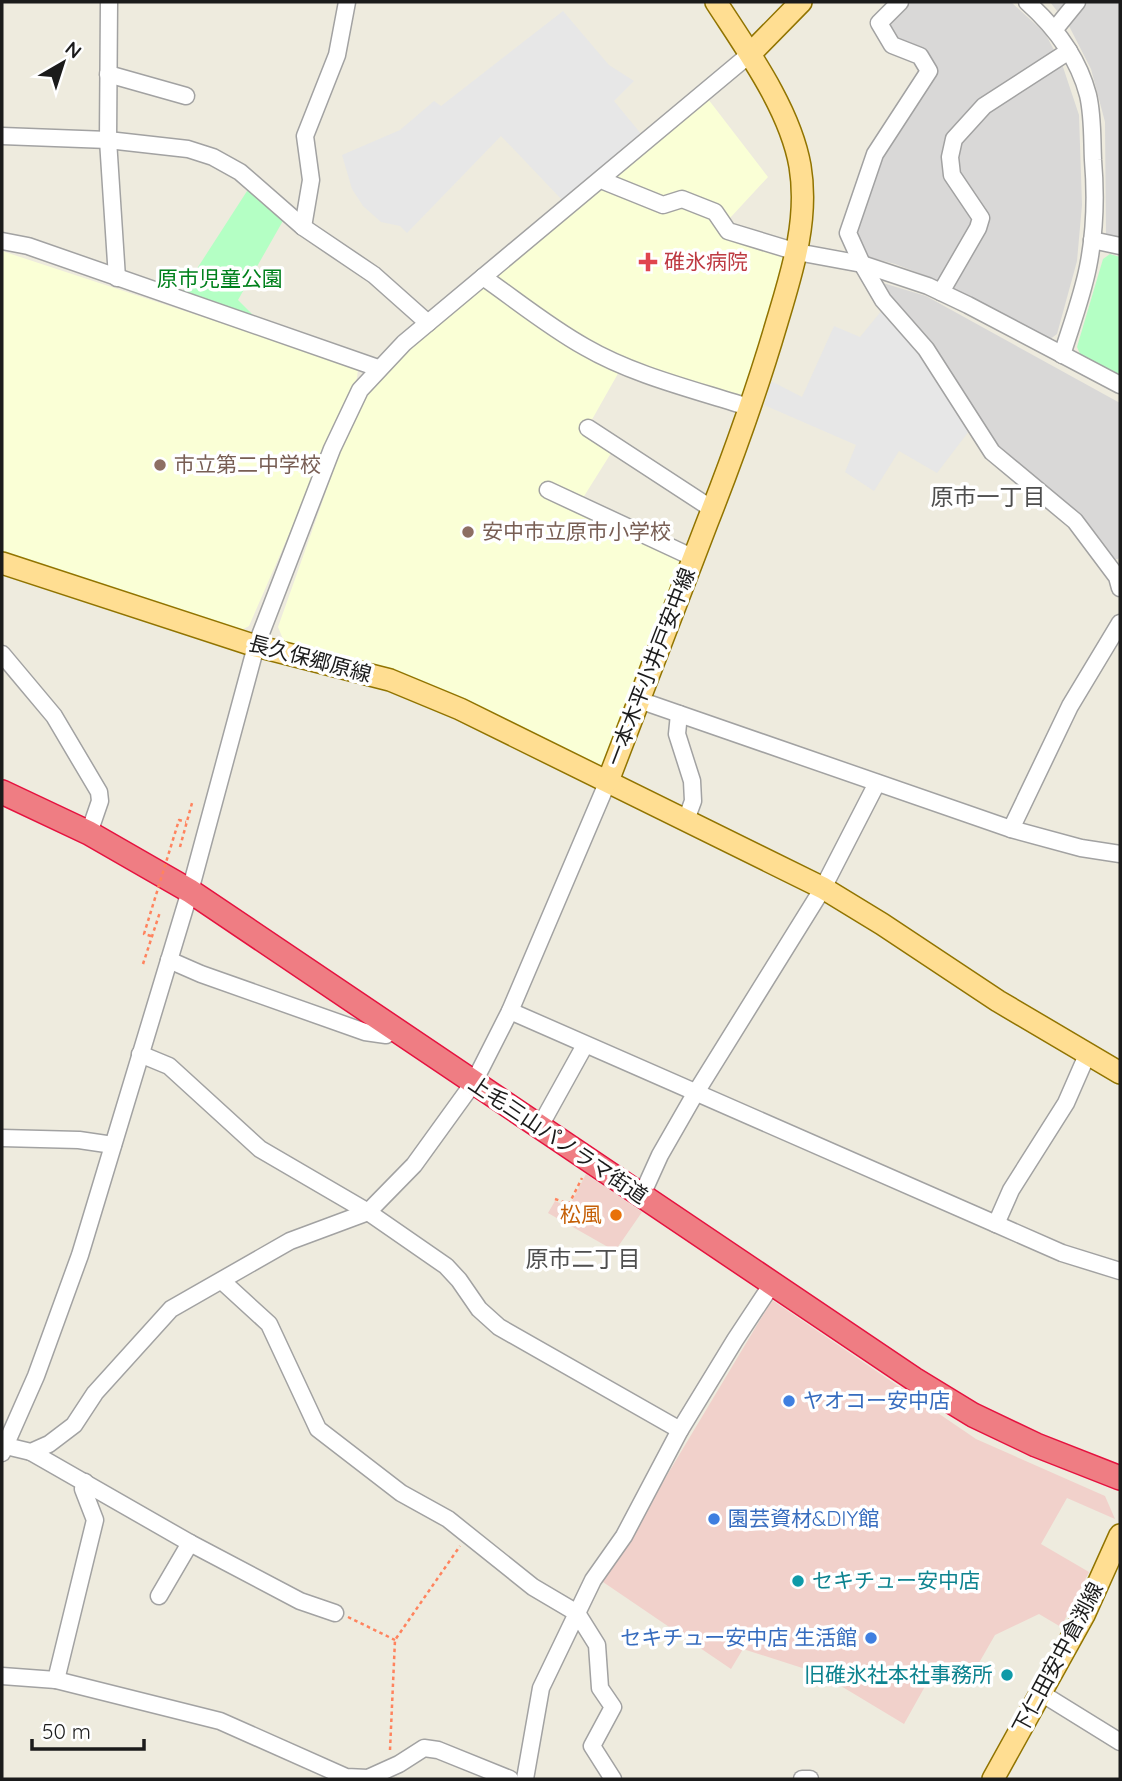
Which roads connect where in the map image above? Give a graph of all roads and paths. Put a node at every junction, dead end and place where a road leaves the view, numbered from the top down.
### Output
1 (108, 2) edge
2 (347, 2) edge
3 (716, 2) edge
4 (801, 2) edge
5 (900, 2) edge
6 (1027, 2) edge
7 (1077, 2) edge
8 (1055, 29) junction
9 (1069, 51) junction
10 (750, 54) junction
11 (108, 74) junction
12 (187, 96) dead end
13 (2, 136) edge
14 (108, 140) junction
15 (601, 178) junction
16 (303, 227) junction
17 (1092, 240) junction
18 (2, 241) edge
19 (1120, 246) edge
20 (797, 252) junction
21 (862, 264) junction
22 (483, 277) junction
23 (117, 278) junction
24 (941, 292) junction
25 (428, 323) junction
26 (1062, 355) junction
27 (378, 368) junction
28 (1120, 386) edge
29 (751, 408) junction
30 (588, 428) dead end
31 (548, 490) dead end
32 (712, 509) junction
33 (694, 558) junction
34 (2, 563) edge
35 (1119, 579) edge
36 (1120, 623) edge
37 (256, 646) junction
38 (2, 654) edge
39 (639, 701) junction
40 (679, 714) junction
41 (608, 781) junction
42 (877, 783) junction
43 (2, 792) edge
44 (192, 803) dead end
45 (686, 820) junction
46 (186, 822) junction
47 (1011, 830) junction
48 (89, 833) junction
49 (180, 846) dead end
50 (1120, 854) edge
51 (823, 888) junction
52 (190, 891) junction
53 (160, 912) dead end
54 (151, 936) junction
55 (169, 960) junction
56 (143, 964) dead end
57 (510, 1011) junction
58 (391, 1027) junction
59 (585, 1045) junction
60 (140, 1054) junction
61 (1087, 1055) junction
62 (1120, 1073) edge
63 (474, 1083) junction
64 (695, 1094) junction
65 (539, 1128) junction
66 (2, 1138) edge
67 (113, 1145) junction
68 (589, 1162) junction
69 (641, 1197) junction
70 (555, 1199) dead end
71 (368, 1213) junction
72 (996, 1224) junction
73 (1120, 1271) edge
74 (222, 1281) junction
75 (772, 1284) junction
76 (680, 1430) junction
77 (3, 1451) edge
78 (32, 1452) junction
79 (1120, 1478) edge
80 (85, 1482) junction
81 (468, 1535) junction
82 (1120, 1535) edge
83 (190, 1543) junction
84 (159, 1596) dead end
85 (335, 1613) joint
86 (577, 1613) junction
87 (395, 1640) junction
88 (2, 1676) edge
89 (57, 1680) junction
90 (1041, 1693) junction
91 (1120, 1742) edge
92 (396, 1766) junction
93 (510, 1779) edge
94 (525, 1779) edge
95 (613, 1779) edge
96 (802, 1779) edge
97 (810, 1779) edge
98 (993, 1779) edge

1 - 11 street
2 - 16 street
3 - 10 main road, 一本木平小井戸安中線
4 - 10 main road
5 - 21 street
6 - 8 street
7 - 8 street
8 - 9 street
9 - 17 street
9 - 24 street
10 - 15 street
10 - 20 main road, 一本木平小井戸安中線
11 - 12 street
11 - 14 street
13 - 14 street
14 - 16 street
14 - 23 street
15 - 20 street
15 - 22 street
16 - 25 street
17 - 19 street
17 - 26 street
18 - 23 street
20 - 21 street
20 - 29 main road, 一本木平小井戸安中線
21 - 24 street
21 - 35 street
22 - 25 street
22 - 29 street
23 - 27 street
24 - 26 street
25 - 27 street
26 - 28 street
27 - 37 street
29 - 32 main road, 一本木平小井戸安中線
30 - 32 street
31 - 33 street
32 - 33 main road, 一本木平小井戸安中線
33 - 39 main road, 一本木平小井戸安中線
34 - 37 main road, 長久保郷原線
36 - 47 street
37 - 41 main road, 長久保郷原線
37 - 52 street
38 - 48 street
39 - 40 street
39 - 41 main road, 一本木平小井戸安中線
40 - 42 street
40 - 45 street
41 - 45 main road, 一本木平小井戸安中線
41 - 57 street
42 - 47 street
42 - 51 street
43 - 48 highway, 上毛三山パノラマ街道
44 - 46 path
45 - 51 main road, 一本木平小井戸安中線
46 - 49 path
46 - 54 path, bridge
47 - 50 street
48 - 52 highway, 上毛三山パノラマ街道
51 - 61 main road, 一本木平小井戸安中線
51 - 64 street
52 - 55 street
52 - 58 highway, 上毛三山パノラマ街道
53 - 54 path
54 - 56 path
55 - 58 street
55 - 60 street
57 - 59 street
57 - 63 street
58 - 63 highway, 上毛三山パノラマ街道
59 - 64 street
59 - 65 street
60 - 67 street
60 - 71 street
61 - 62 main road, 一本木平小井戸安中線
61 - 72 street
63 - 65 highway, 上毛三山パノラマ街道
63 - 71 street
64 - 69 street
64 - 72 street
65 - 68 highway, 上毛三山パノラマ街道
66 - 67 street
67 - 77 street
68 - 69 highway, 上毛三山パノラマ街道
68 - 70 path
69 - 75 highway, 上毛三山パノラマ街道
71 - 74 street
71 - 76 street
72 - 73 street
74 - 78 street
74 - 81 street
75 - 76 street
75 - 79 highway, 上毛三山パノラマ街道
76 - 86 street
77 - 78 street
78 - 80 street
80 - 83 street
80 - 89 street
81 - 86 street
81 - 87 path
82 - 90 main road, 下仁田安中倉渕線
83 - 84 street
83 - 85 street
85 - 87 path
86 - 94 street
86 - 95 street
87 - 92 path
88 - 89 street
89 - 92 street
90 - 91 street
90 - 98 main road, 下仁田安中倉渕線
92 - 93 street
96 - 97 street

